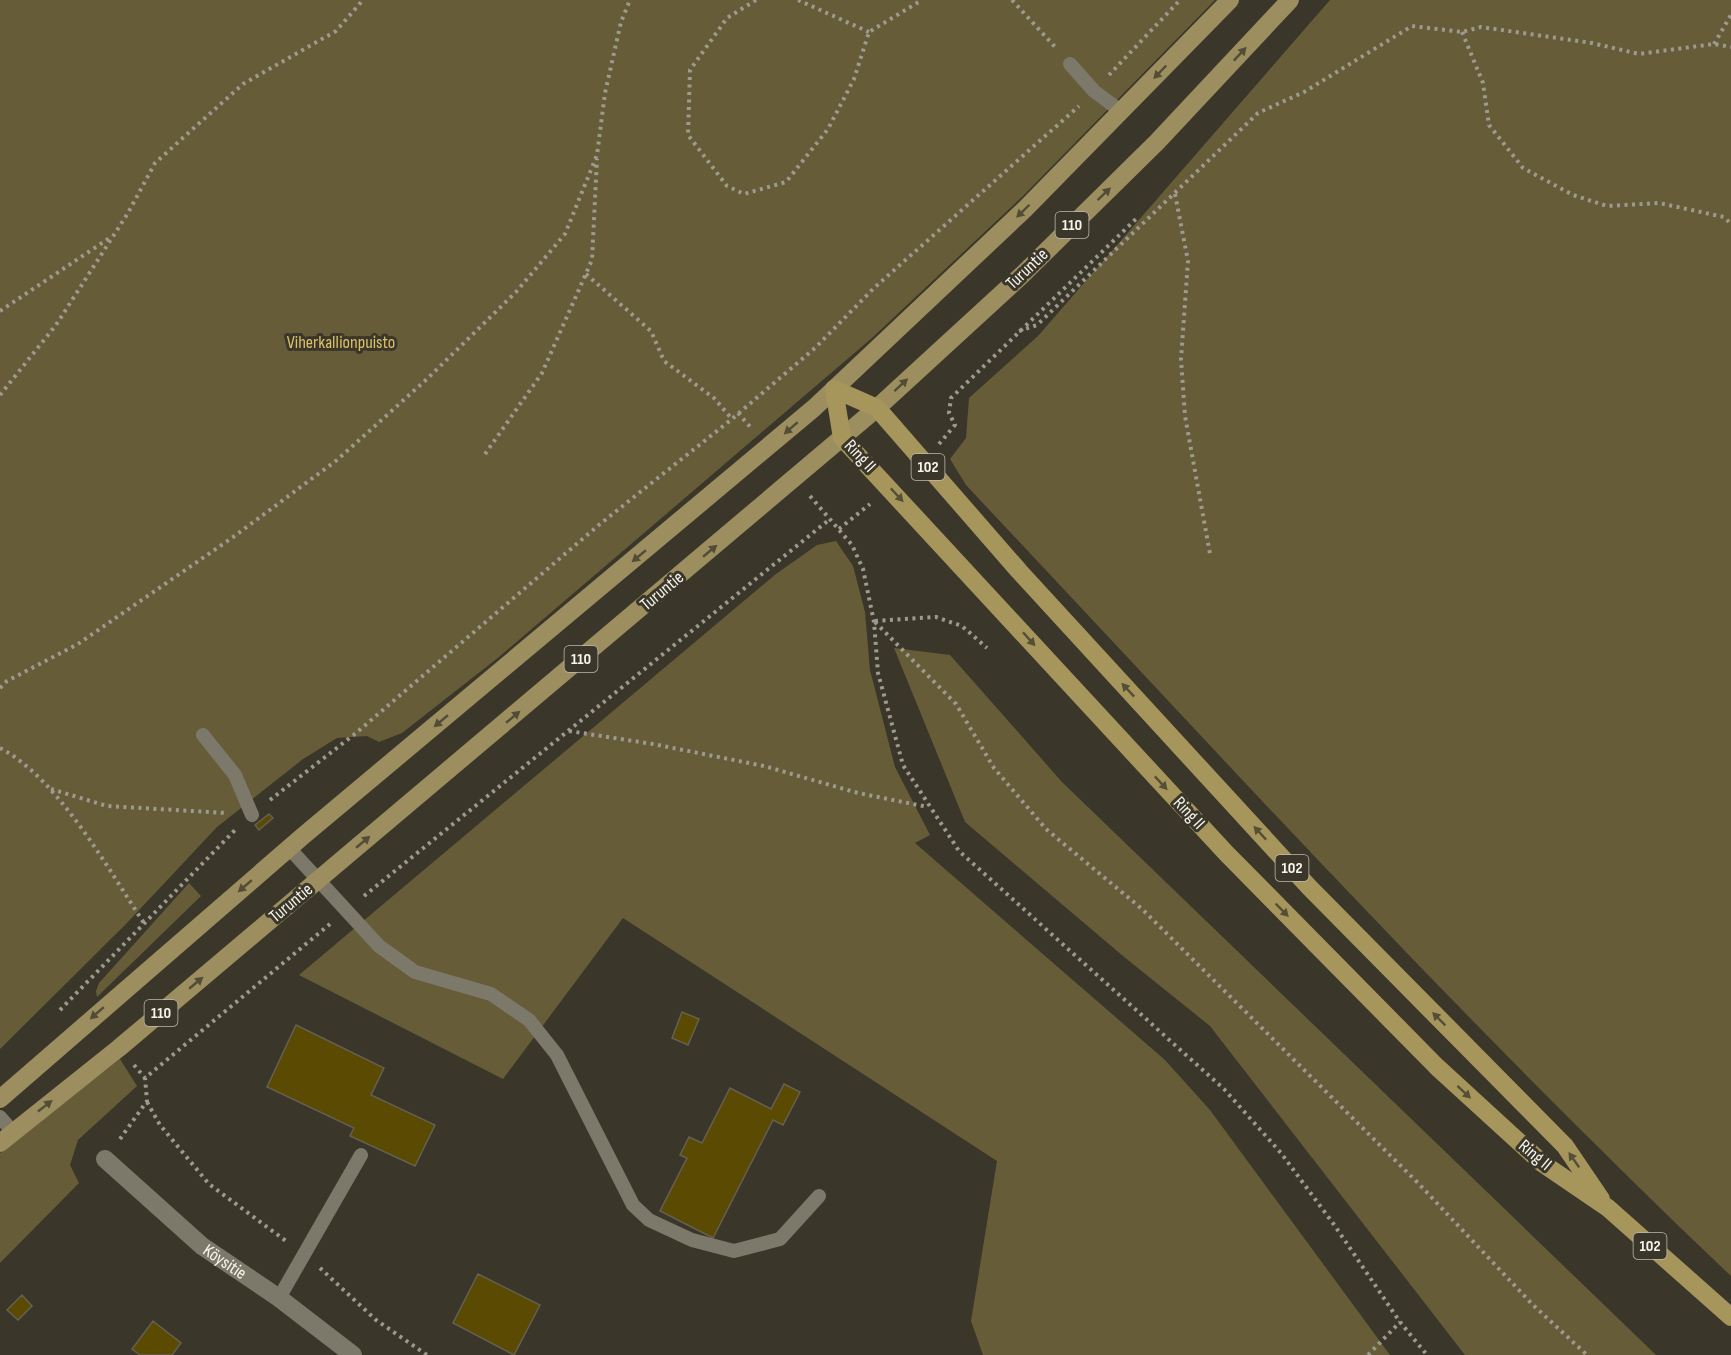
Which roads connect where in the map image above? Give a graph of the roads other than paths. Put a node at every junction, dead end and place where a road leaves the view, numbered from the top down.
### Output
1 (1230, 0) edge
2 (1290, 0) edge
3 (1070, 64) road end
4 (1122, 112) junction
5 (834, 389) junction
6 (877, 408) junction
7 (842, 438) junction
8 (202, 735) dead end
9 (252, 815) road end
10 (289, 848) junction
11 (319, 880) junction
12 (0, 1099) edge
13 (0, 1117) edge
14 (7, 1137) edge
15 (361, 1155) dead end
16 (105, 1159) road end
17 (819, 1196) dead end
18 (1608, 1208) junction
19 (279, 1298) junction
20 (1731, 1317) edge
21 (353, 1355) edge

1 -> 4 main road, 110
6 -> 2 main road, Turuntie / 110
3 - 4 lane
4 -> 5 main road, 110
5 - 6 highway, Ring II / 102
5 - 7 highway, Ring II
5 -> 10 main road, 110
6 - 7 main road, Turuntie / 110
18 -> 6 highway, Ring II / 102
11 -> 7 main road, Turuntie / 110
7 -> 18 highway, Ring II / 102
8 - 9 lane
10 - 11 lane
10 -> 12 main road, 110
14 -> 11 main road, Turuntie / 110
11 - 17 lane
13 - 14 lane
15 - 19 lane
16 - 19 street, Köysitie
18 - 20 highway, Ring II / 102
19 - 21 street, Köysitie

